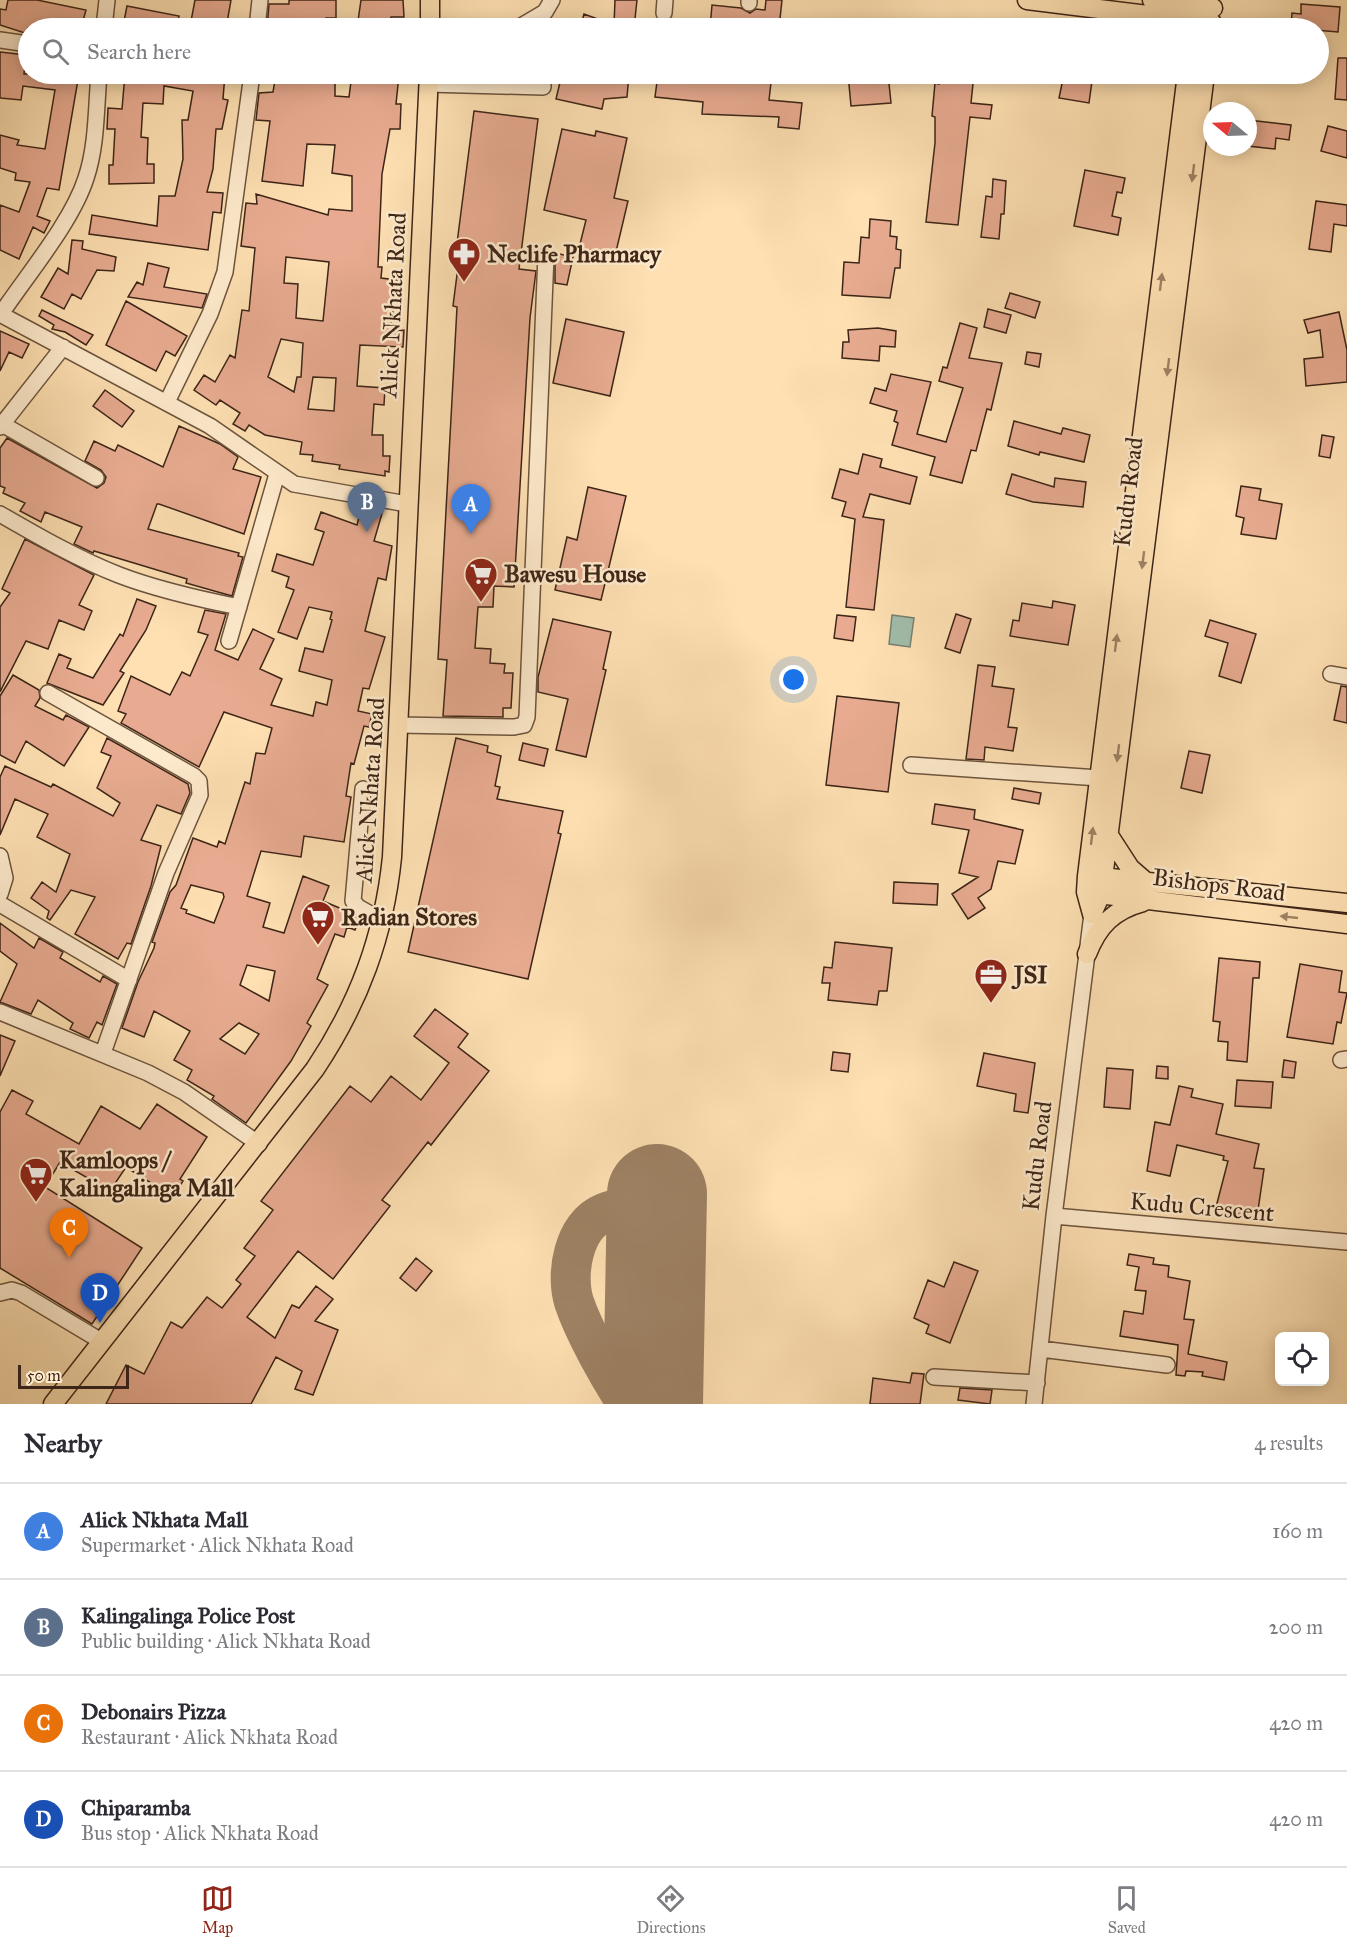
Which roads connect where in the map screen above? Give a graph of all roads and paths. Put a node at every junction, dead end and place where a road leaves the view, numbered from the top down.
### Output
1 (107, 0) edge
2 (260, 0) edge
3 (430, 0) edge
4 (1027, 0) edge
5 (1152, 0) edge
6 (549, 6) edge
7 (1194, 14) edge
8 (1212, 15) edge
9 (105, 18) edge
10 (258, 18) edge
11 (430, 18) edge
12 (532, 18) edge
13 (0, 40) edge
14 (18, 43) edge
15 (98, 84) edge
16 (251, 84) edge
17 (428, 84) edge
18 (527, 84) edge
19 (543, 84) edge
20 (1186, 84) edge
21 (1204, 84) edge
22 (546, 255) dead end
23 (0, 314) edge
24 (63, 347) junction
25 (168, 402) junction
26 (1, 426) edge
27 (277, 474) junction
28 (96, 478) dead end
29 (407, 504) junction
30 (0, 514) edge
31 (239, 607) junction
32 (230, 641) dead end
33 (1331, 674) dead end
34 (1347, 677) edge
35 (48, 693) dead end
36 (399, 725) junction
37 (911, 765) dead end
38 (1099, 778) junction
39 (363, 789) dead end
40 (1108, 834) junction
41 (0, 856) edge
42 (1145, 881) junction
43 (1094, 885) junction
44 (0, 894) edge
45 (1147, 901) junction
46 (1347, 903) edge
47 (0, 904) edge
48 (1092, 914) joint
49 (383, 921) junction
50 (1347, 924) edge
51 (1087, 954) junction
52 (129, 980) junction
53 (0, 1012) edge
54 (103, 1053) junction
55 (259, 1144) junction
56 (1054, 1216) junction
57 (1347, 1242) edge
58 (0, 1293) edge
59 (101, 1341) junction
60 (1041, 1349) junction
61 (1167, 1365) dead end
62 (934, 1377) dead end
63 (1037, 1383) junction
64 (53, 1404) edge
65 (1034, 1404) edge

1 - 9 street
2 - 10 street
3 - 11 main road
4 - 7 main road
5 - 7 main road
6 - 12 street
7 - 8 main road
13 - 14 street
15 - 23 street
16 - 25 street
17 - 29 main road, Alick Nkhata Road
18 - 19 street
38 -> 20 main road, Kudu Road
21 -> 40 main road, Kudu Road
22 - 36 street
23 - 24 street
24 - 25 street
24 - 26 street
25 - 27 street
26 - 28 street
27 - 29 street
27 - 31 street
29 - 36 main road, Alick Nkhata Road
30 - 31 street
31 - 32 street
33 - 34 street
35 - 52 street
36 - 49 main road, Alick Nkhata Road
37 - 38 street
43 -> 38 main road, Kudu Road
39 - 49 street
40 - 42 main road
40 - 43 main road, Kudu Road
41 - 44 street
42 - 43 main road, Bishops Road
42 - 46 main road, Bishops Road
43 - 45 main road, Bishops Road
43 - 48 main road, Kudu Road
50 -> 45 main road, Bishops Road
45 - 51 main road
47 - 52 street
48 - 51 street, Kudu Road
49 - 55 main road, Alick Nkhata Road
51 - 56 street, Kudu Road
52 - 54 street
53 - 54 street
54 - 55 street
55 - 59 main road, Alick Nkhata Road
56 - 57 street, Kudu Crescent
56 - 60 street, Kudu Road
58 - 59 street
59 - 64 main road, Alick Nkhata Road
60 - 61 street
60 - 63 street, Kudu Road
62 - 63 street
63 - 65 street, Kudu Road

